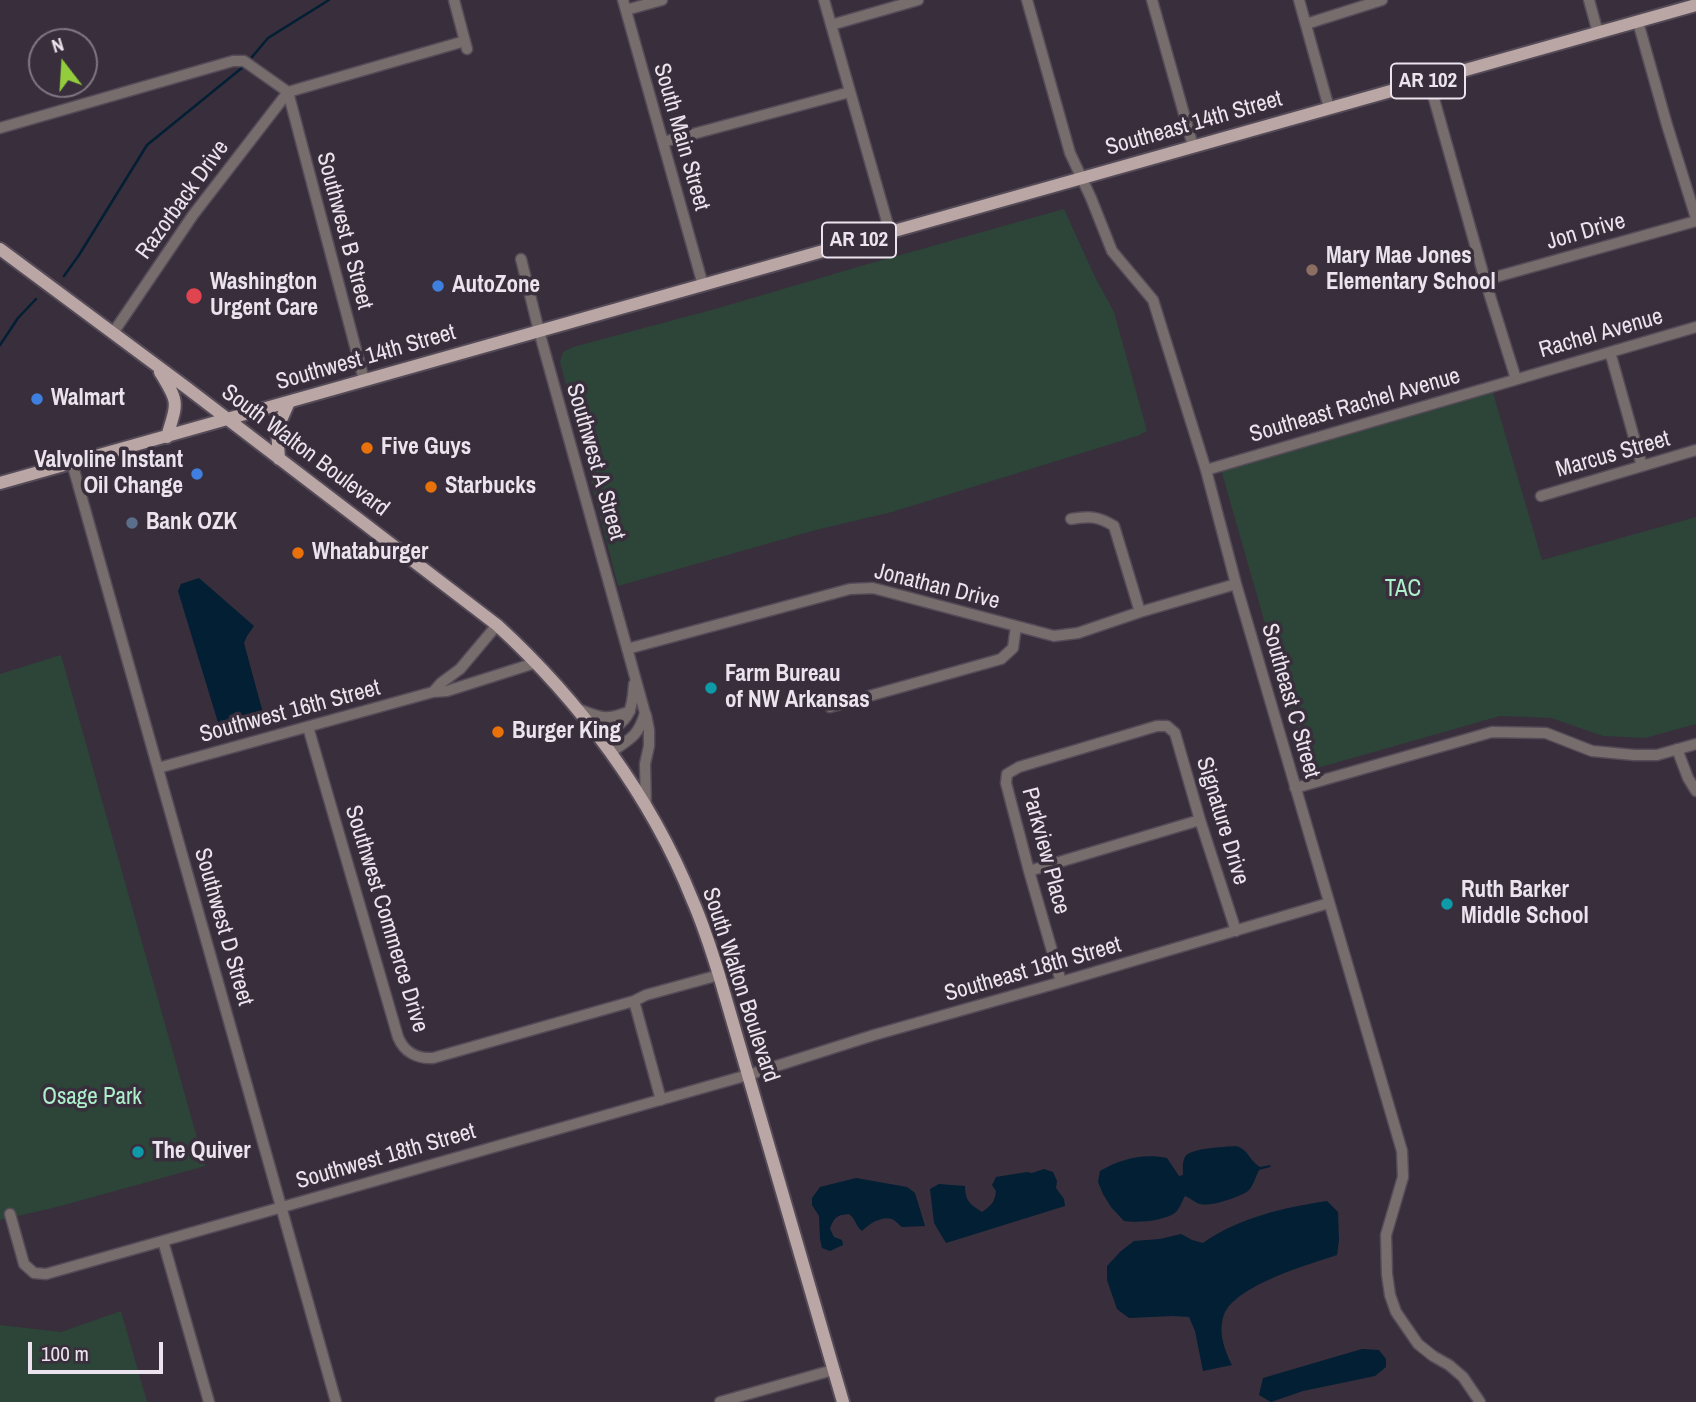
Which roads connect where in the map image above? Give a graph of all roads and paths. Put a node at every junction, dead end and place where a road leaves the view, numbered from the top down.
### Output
1 (454, 0) edge
2 (662, 0) edge
3 (824, 0) edge
4 (918, 0) edge
5 (1027, 0) edge
6 (1152, 0) edge
7 (1299, 0) edge
8 (1382, 0) edge
9 (1589, 0) edge
10 (624, 5) edge
11 (1696, 5) edge
12 (1638, 22) junction
13 (1306, 24) junction
14 (831, 25) junction
15 (1598, 33) junction
16 (1429, 81) junction
17 (288, 92) junction
18 (850, 92) junction
19 (1329, 108) junction
20 (0, 128) edge
21 (663, 142) junction
22 (1193, 146) junction
23 (1082, 178) junction
24 (1696, 220) edge
25 (890, 232) junction
26 (0, 249) edge
27 (521, 260) dead end
28 (1486, 280) junction
29 (703, 285) junction
30 (1696, 327) edge
31 (539, 331) junction
32 (113, 333) junction
33 (1610, 352) junction
34 (156, 365) junction
35 (1516, 379) junction
36 (364, 380) junction
37 (289, 402) junction
38 (227, 419) junction
39 (167, 436) junction
40 (1696, 450) edge
41 (279, 459) junction
42 (72, 463) junction
43 (1642, 466) junction
44 (1206, 470) junction
45 (0, 483) edge
46 (1541, 496) dead end
47 (1071, 520) dead end
48 (1236, 584) junction
49 (1140, 612) junction
50 (497, 625) junction
51 (1016, 626) junction
52 (627, 649) junction
53 (535, 663) junction
54 (634, 673) junction
55 (433, 692) junction
56 (830, 707) dead end
57 (576, 708) junction
58 (630, 711) junction
59 (645, 713) junction
60 (1167, 726) joint
61 (308, 727) junction
62 (600, 738) junction
63 (1696, 744) edge
64 (1677, 749) junction
65 (611, 752) junction
66 (158, 768) junction
67 (1295, 788) junction
68 (1696, 792) edge
69 (646, 808) junction
70 (1200, 820) junction
71 (1029, 871) junction
72 (1329, 903) junction
73 (1236, 931) junction
74 (719, 975) junction
75 (1061, 982) junction
76 (634, 1002) junction
77 (748, 1075) junction
78 (662, 1100) junction
79 (281, 1207) junction
80 (10, 1214) dead end
81 (163, 1241) junction
82 (833, 1370) junction
83 (209, 1402) edge
84 (336, 1402) edge
85 (720, 1402) edge
86 (843, 1402) edge
87 (1480, 1402) edge

1 - 17 street
2 - 10 street
3 - 14 street
4 - 14 street
5 - 23 street, Southeast C Street
6 - 22 street
7 - 13 street
8 - 13 street
9 - 15 street
10 - 21 street, South Main Street
11 - 12 main road, Southeast 14th Street / AR 102
12 - 15 main road, Southeast 14th Street / AR 102
12 - 24 street
13 - 19 street
14 - 18 street
15 - 16 main road, Southeast 14th Street / AR 102
16 - 19 main road, Southeast 14th Street / AR 102
16 - 28 street
17 - 20 street
17 - 32 street, Razorback Drive
17 - 36 street, Southwest B Street
18 - 21 street
18 - 25 street
19 - 22 main road, Southeast 14th Street / AR 102
21 - 29 street, South Main Street
22 - 23 main road, Southeast 14th Street / AR 102
23 - 25 main road, Southeast 14th Street / AR 102
23 - 44 street, Southeast C Street
24 - 28 street, Jon Drive
25 - 29 main road, Southeast 14th Street / AR 102
26 - 32 main road, South Walton Boulevard
27 - 31 street, Southwest A Street
28 - 35 street
29 - 31 main road, Southwest 14th Street / AR 102
30 - 33 street, Rachel Avenue
31 - 36 main road, Southwest 14th Street / AR 102
31 - 52 street, Southwest A Street
32 - 34 main road, South Walton Boulevard
33 - 35 street, Rachel Avenue
33 - 43 street
34 - 38 main road, South Walton Boulevard
34 - 39 main road
35 - 44 street, Southeast Rachel Avenue
36 - 37 main road, Southwest 14th Street / AR 102
37 - 38 main road, Southwest 14th Street / AR 102
37 - 41 main road
38 - 39 main road, Southwest 14th Street / AR 102
38 - 41 main road, South Walton Boulevard
39 - 42 main road, Southwest 14th Street / AR 102
40 - 43 street, Marcus Street
41 - 50 main road, South Walton Boulevard
42 - 45 main road, Southwest 14th Street / AR 102
42 - 66 street, Southwest D Street
43 - 46 street, Marcus Street
44 - 48 street, Southeast C Street
47 - 49 street
48 - 49 street, Jonathan Drive
48 - 67 street, Southeast C Street
49 - 51 street, Jonathan Drive
50 - 53 main road, South Walton Boulevard
50 - 55 street, Southwest 16th Street
51 - 52 street, Jonathan Drive
51 - 56 street
52 - 54 street, Southwest A Street
53 - 55 street, Southwest 16th Street
53 - 57 main road, South Walton Boulevard
54 - 58 street, Southwest A Street
54 - 59 street, Southwest A Street
55 - 61 street, Southwest 16th Street
57 - 58 street
57 - 62 main road, South Walton Boulevard
58 - 62 street
59 - 65 street
59 - 69 street, Southwest A Street
60 - 70 street, Signature Drive
60 - 71 street, Parkview Place
61 - 66 street, Southwest 16th Street
61 - 76 street, Southwest Commerce Drive
62 - 65 main road, South Walton Boulevard
63 - 64 street
64 - 67 street
64 - 68 street
65 - 69 main road, South Walton Boulevard
66 - 79 street, Southwest D Street
67 - 72 street, Southeast C Street
69 - 74 main road, South Walton Boulevard
70 - 71 street
70 - 73 street, Signature Drive
71 - 75 street, Parkview Place
72 - 73 street, Southeast 18th Street
72 - 87 street, Southeast C Street
73 - 75 street, Southeast 18th Street
74 - 76 street, Southwest Commerce Drive
74 - 77 main road, South Walton Boulevard
75 - 77 street, Southeast 18th Street
76 - 78 street
77 - 78 street, Southwest 18th Street
77 - 82 main road, South Walton Boulevard
78 - 79 street, Southwest 18th Street
79 - 81 street, Southwest 18th Street
79 - 84 street, Southwest D Street
80 - 81 street, Southwest 18th Street
81 - 83 street
82 - 85 street
82 - 86 main road, South Walton Boulevard

